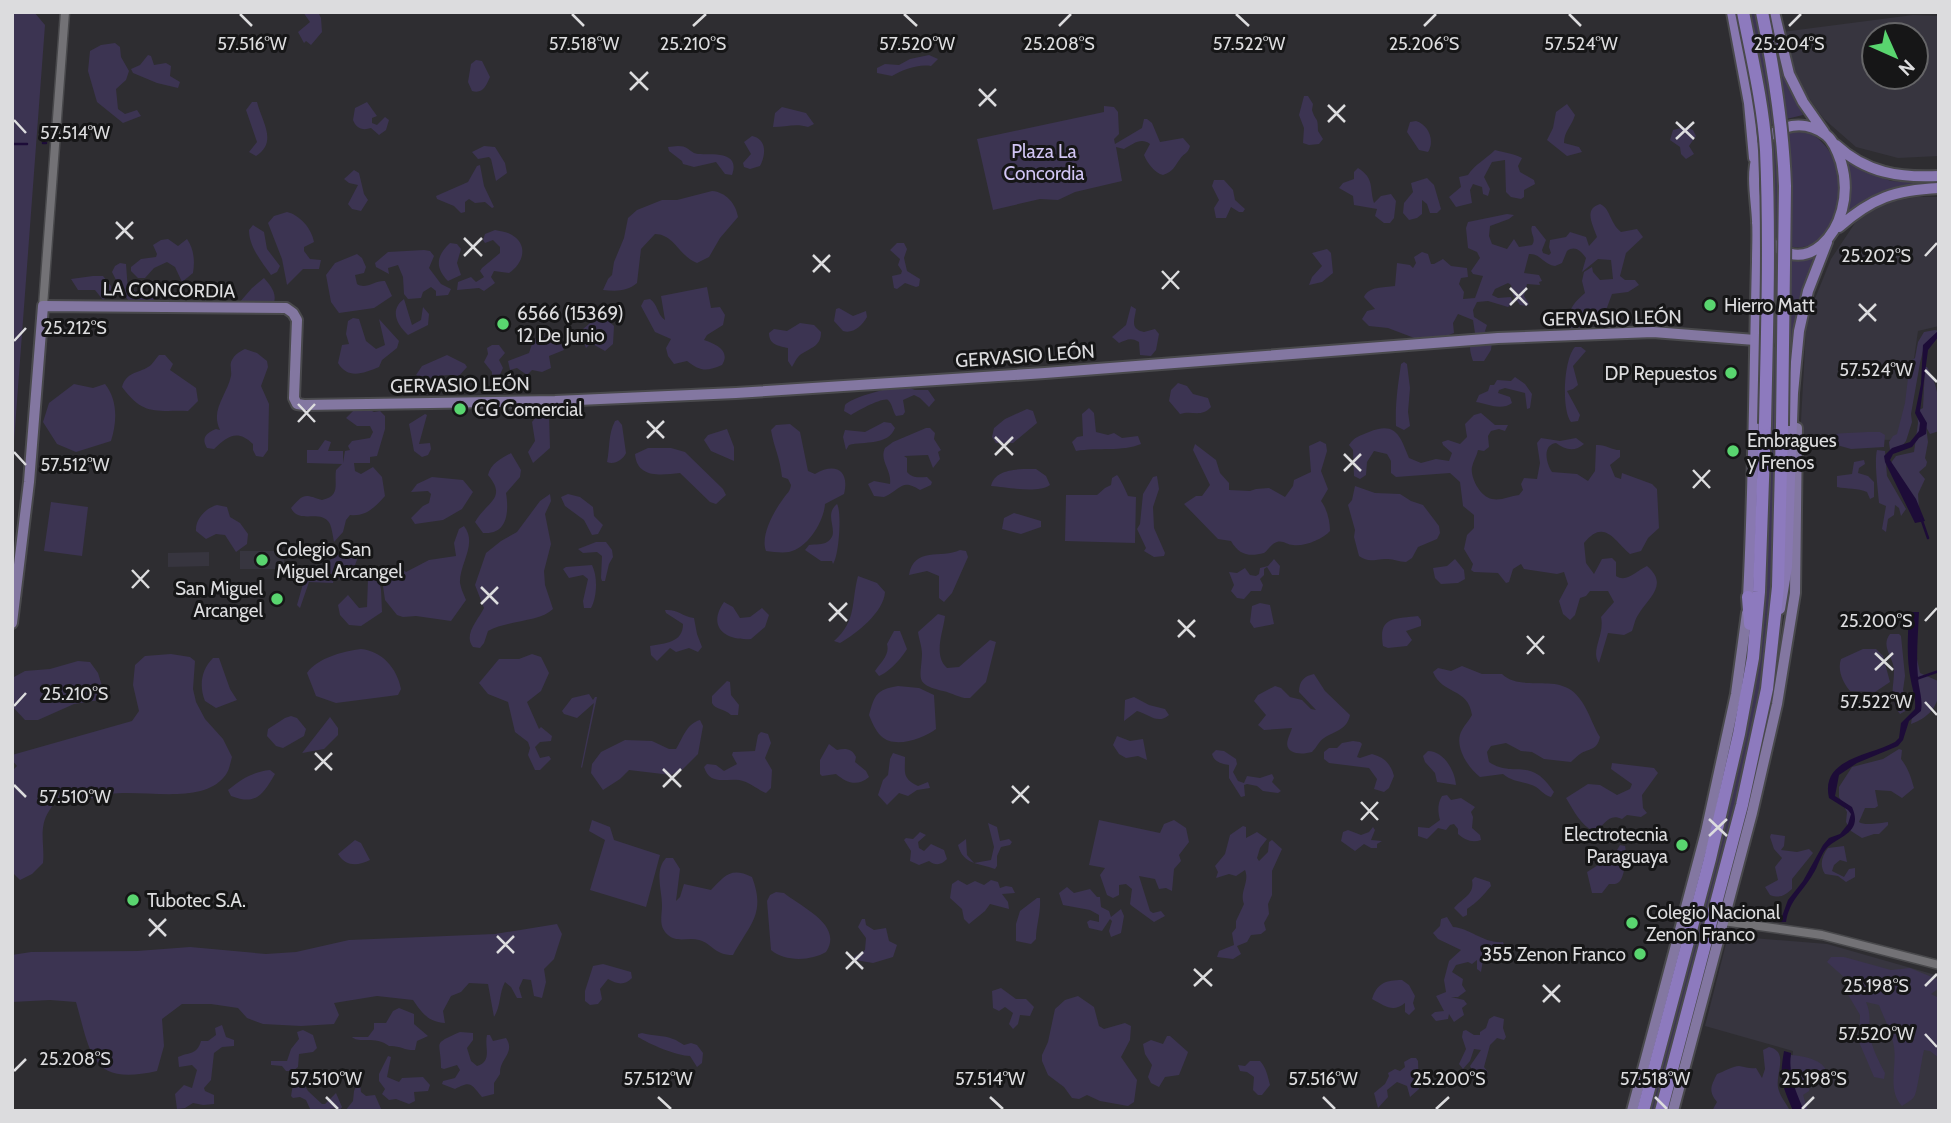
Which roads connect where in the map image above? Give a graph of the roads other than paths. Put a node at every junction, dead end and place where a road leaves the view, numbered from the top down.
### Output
1 (65, 12) edge
2 (1732, 12) edge
3 (1743, 12) edge
4 (1762, 12) edge
5 (1774, 12) edge
6 (1829, 138) junction
7 (1755, 165) junction
8 (1939, 177) edge
9 (1939, 188) edge
10 (1757, 223) junction
11 (1831, 236) junction
12 (43, 306) junction
13 (1755, 340) junction
14 (1797, 353) junction
15 (297, 404) joint
16 (18, 537) edge
17 (1748, 597) junction
18 (12, 624) edge
19 (1774, 635) junction
20 (1753, 658) junction
21 (1723, 807) junction
22 (1698, 862) junction
23 (1723, 921) junction
24 (1939, 965) edge
25 (1632, 1111) edge
26 (1643, 1111) edge
27 (1661, 1111) edge
28 (1674, 1111) edge

1 - 12 street
2 - 7 highway
3 - 20 highway, bridge
4 - 19 highway, bridge
5 - 6 highway
6 - 7 highway
6 - 8 highway
6 - 11 highway
7 - 10 highway
9 - 11 highway
10 - 11 highway
10 - 13 highway
11 - 14 highway
12 - 15 main road, LA CONCORDIA
12 - 16 main road
13 - 15 main road, GERVASIO LEÓN
13 - 17 highway
14 - 19 highway
14 - 23 main road
16 - 18 main road
17 - 20 highway
17 - 22 main road
19 - 27 highway
20 - 21 highway
21 - 22 main road
21 - 26 highway
22 - 25 main road
23 - 24 street
23 - 28 main road

